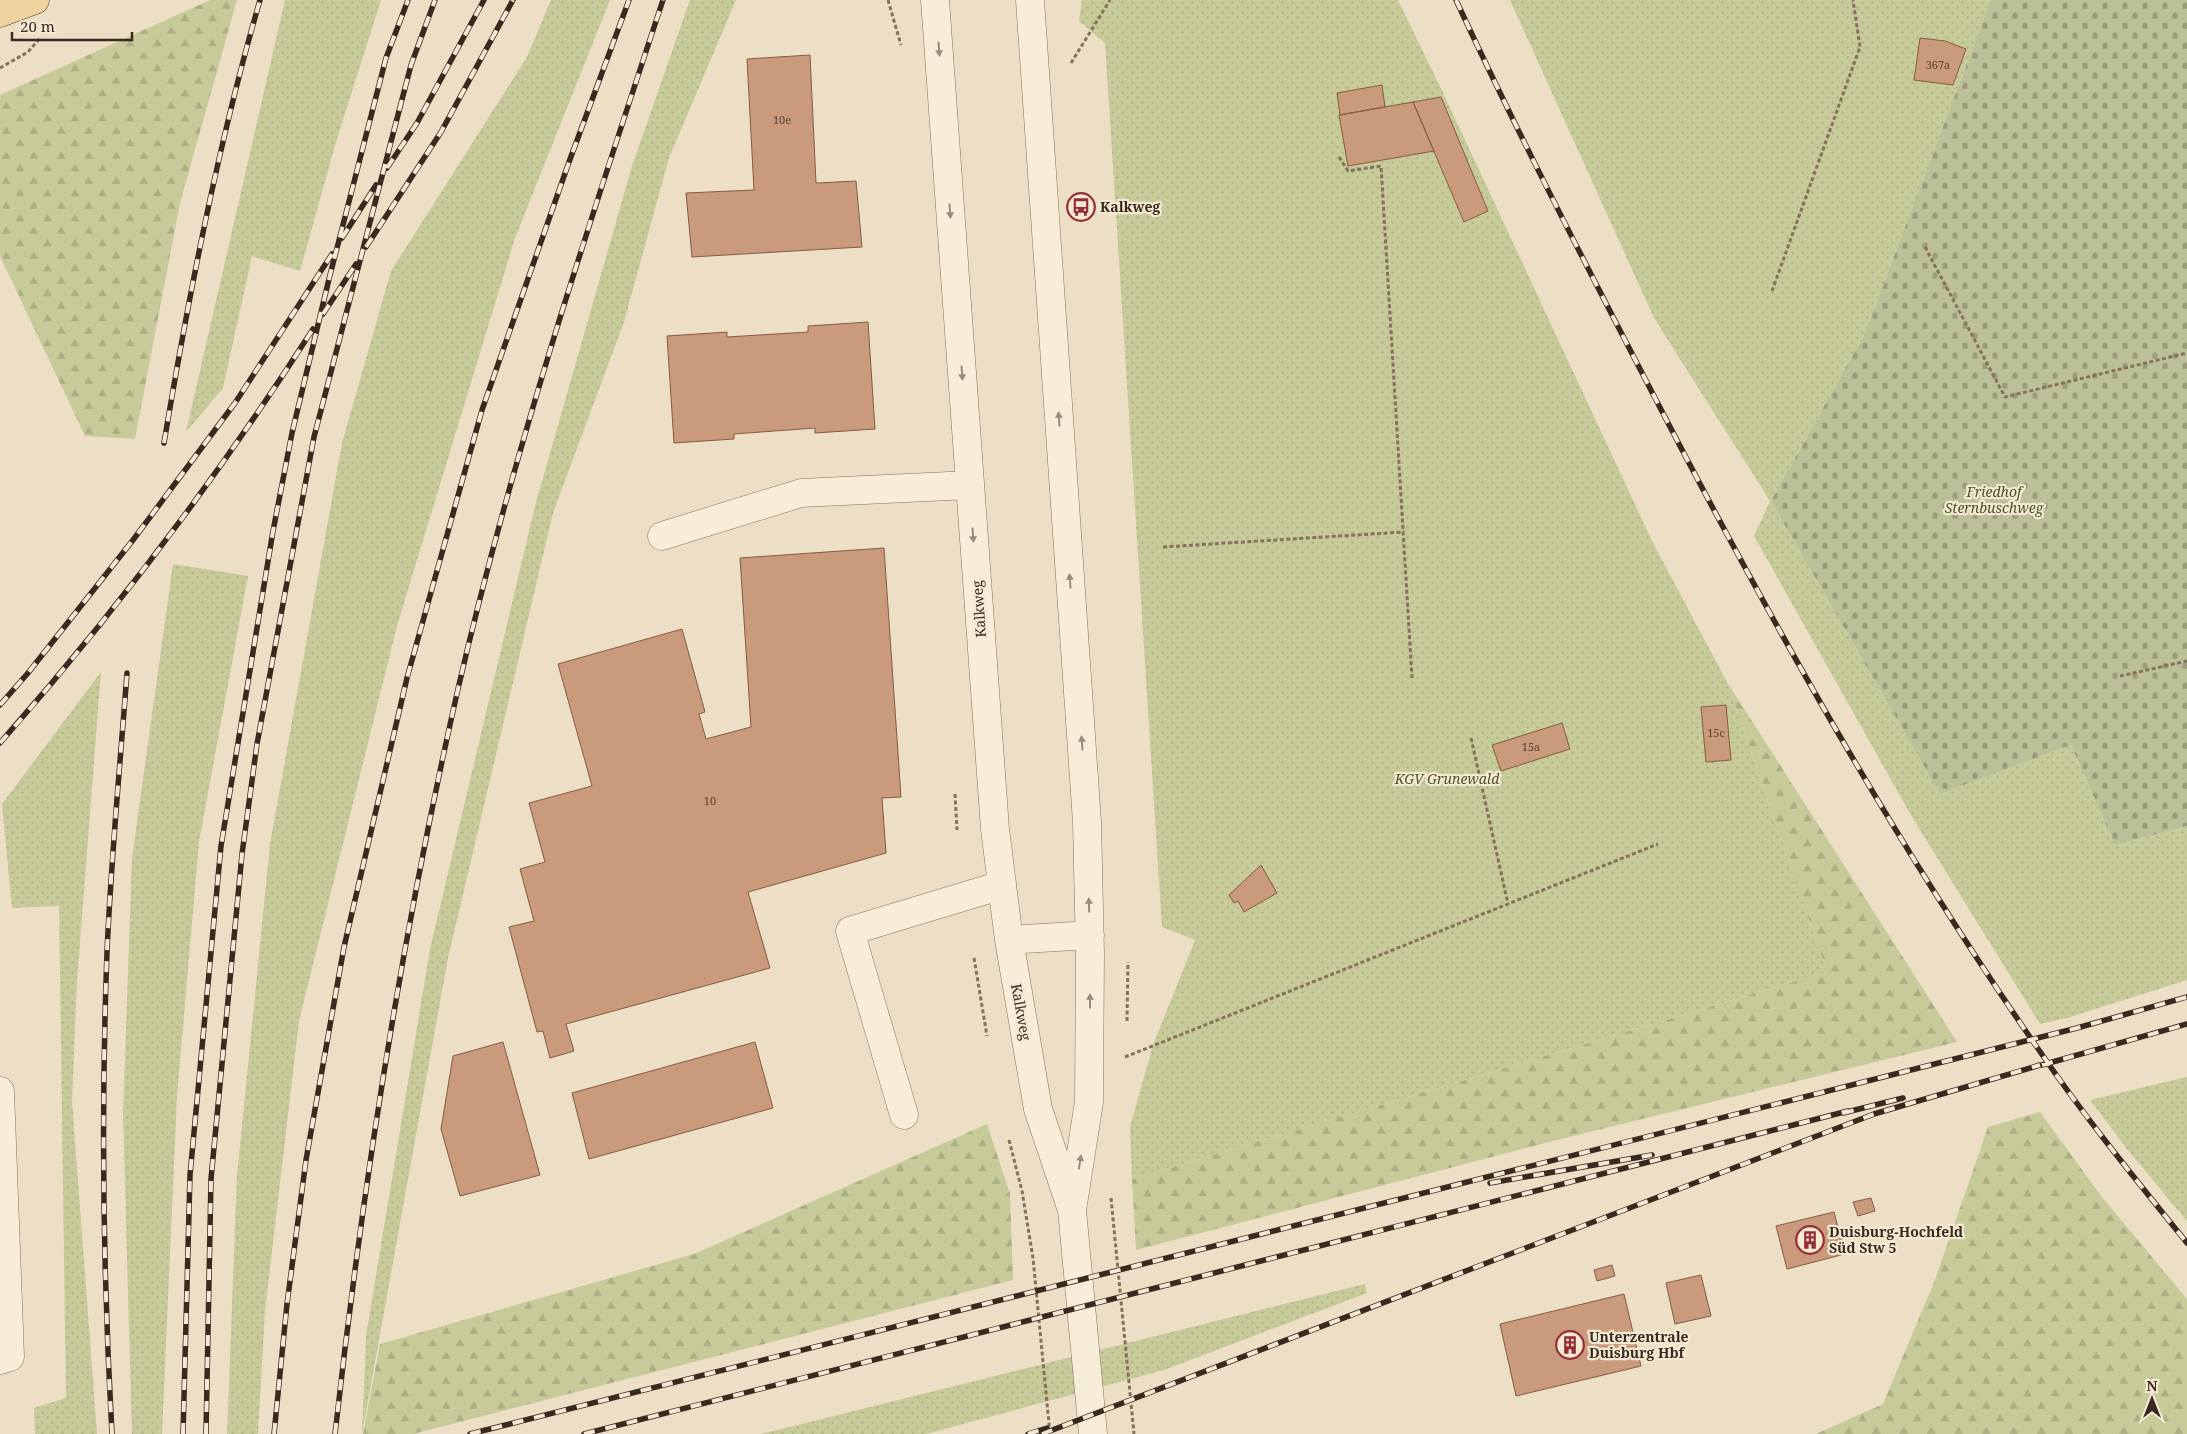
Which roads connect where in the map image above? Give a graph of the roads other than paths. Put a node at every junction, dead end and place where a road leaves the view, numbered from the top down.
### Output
1 (35, 0) edge
2 (935, 0) edge
3 (1030, 0) edge
4 (0, 13) edge
5 (970, 485) junction
6 (662, 536) dead end
7 (1002, 885) junction
8 (1090, 935) junction
9 (1009, 940) junction
10 (0, 1091) edge
11 (904, 1115) dead end
12 (1072, 1210) junction
13 (0, 1360) edge
14 (1093, 1434) edge

1 - 4 main road
2 -> 5 street, Kalkweg
8 -> 3 street, Kalkweg
5 - 6 street
5 -> 7 street, Kalkweg
7 - 9 street, Kalkweg
7 - 11 street
8 - 9 street
12 -> 8 street, Kalkweg
9 - 12 street, Kalkweg
10 - 13 street
12 - 14 street, Kalkweg

